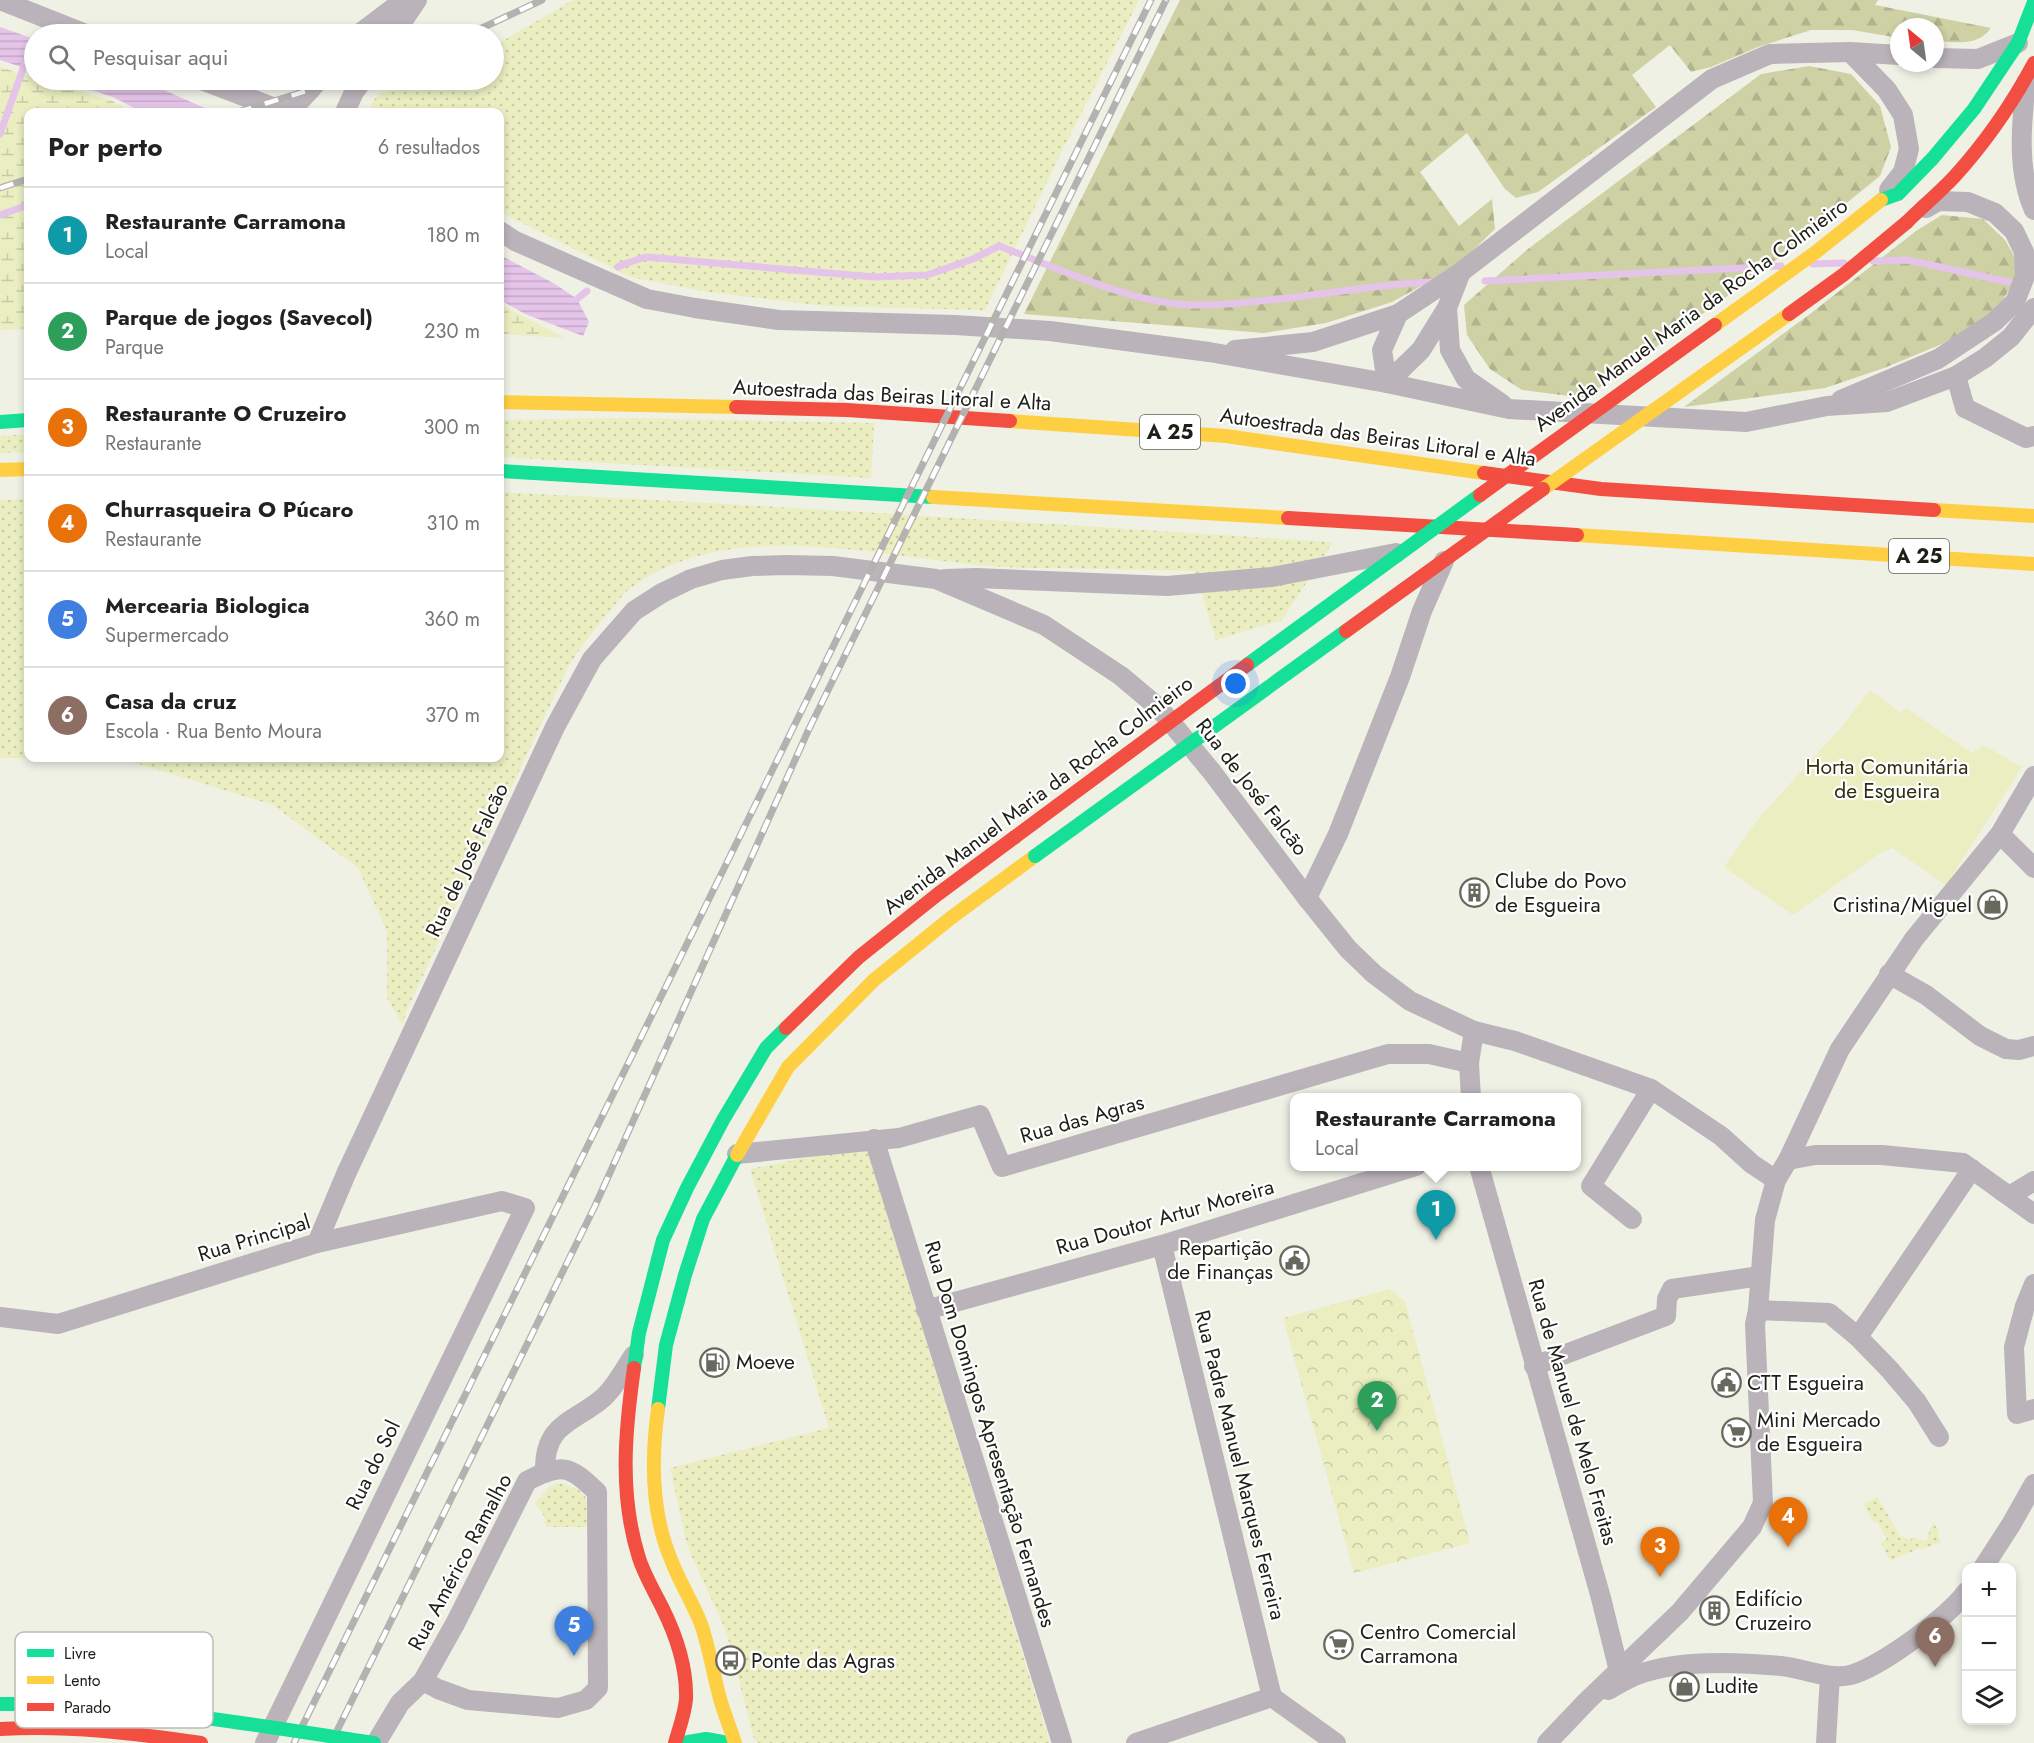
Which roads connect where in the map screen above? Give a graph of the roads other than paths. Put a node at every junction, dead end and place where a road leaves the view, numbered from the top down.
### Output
1 (0, 0) edge
2 (404, 0) edge
3 (417, 0) edge
4 (2034, 2) edge
5 (61, 24) edge
6 (372, 24) edge
7 (401, 24) edge
8 (2018, 43) junction
9 (1850, 52) junction
10 (1890, 54) edge
11 (1944, 57) edge
12 (2030, 70) edge
13 (228, 90) edge
14 (309, 90) edge
15 (356, 90) edge
16 (277, 108) edge
17 (292, 108) edge
18 (347, 108) edge
19 (1881, 200) junction
20 (2034, 210) edge
21 (1907, 222) junction
22 (504, 234) edge
23 (1461, 272) junction
24 (1447, 308) junction
25 (2034, 308) edge
26 (1398, 314) junction
27 (1209, 352) junction
28 (1956, 376) junction
29 (1387, 383) junction
30 (504, 402) edge
31 (1827, 405) junction
32 (1509, 408) junction
33 (24, 420) edge
34 (0, 422) edge
35 (2034, 436) edge
36 (24, 469) edge
37 (0, 470) edge
38 (504, 471) edge
39 (2034, 516) edge
40 (1401, 552) junction
41 (1445, 559) junction
42 (2034, 564) edge
43 (936, 579) junction
44 (2034, 776) edge
45 (2000, 834) junction
46 (2034, 868) edge
47 (1307, 898) junction
48 (1889, 974) junction
49 (1474, 1031) junction
50 (2034, 1046) edge
51 (1469, 1063) junction
52 (1651, 1089) junction
53 (1471, 1093) edge
54 (874, 1139) junction
55 (736, 1154) junction
56 (1788, 1160) junction
57 (1972, 1169) junction
58 (1403, 1171) edge
59 (1480, 1171) edge
60 (1776, 1180) junction
61 (2034, 1181) edge
62 (2003, 1192) junction
63 (525, 1208) joint
64 (2034, 1214) edge
65 (1632, 1219) dead end
66 (317, 1242) junction
67 (1161, 1245) junction
68 (1760, 1276) junction
69 (2034, 1284) edge
70 (927, 1310) junction
71 (1758, 1310) junction
72 (0, 1317) edge
73 (1858, 1337) junction
74 (635, 1353) junction
75 (1534, 1366) junction
76 (2026, 1411) edge
77 (1939, 1437) dead end
78 (545, 1471) junction
79 (2034, 1487) edge
80 (597, 1492) junction
81 (630, 1521) junction
82 (1986, 1563) edge
83 (1962, 1598) edge
84 (1658, 1635) junction
85 (1668, 1668) junction
86 (1619, 1671) junction
87 (1830, 1676) junction
88 (423, 1681) junction
89 (1272, 1697) junction
90 (1587, 1701) junction
91 (15, 1703) edge
92 (0, 1704) edge
93 (213, 1719) edge
94 (0, 1729) edge
95 (201, 1743) edge
96 (265, 1743) edge
97 (375, 1743) edge
98 (675, 1743) edge
99 (683, 1743) edge
100 (728, 1743) edge
101 (735, 1743) edge
102 (1062, 1743) edge
103 (1136, 1743) edge
104 (1336, 1743) edge
105 (1547, 1743) edge
106 (1826, 1743) edge

1 - 5 street
2 - 6 street
3 - 7 street
4 - 8 main road, Avenida Manuel Maria da Rocha Colmieiro
8 - 11 street
8 - 19 main road, Avenida Manuel Maria da Rocha Colmieiro
9 - 10 street
9 - 19 street
9 - 23 street
12 - 20 street
12 - 21 main road
13 - 16 street
14 - 17 street
15 - 18 street
19 - 40 main road, Avenida Manuel Maria da Rocha Colmieiro, bridge
21 - 31 street
21 - 41 main road, bridge
22 - 27 street
23 - 24 street
23 - 26 street
24 - 29 street
24 - 32 street
25 - 28 street
26 - 27 street
26 - 29 street
27 - 29 street
28 - 31 street
28 - 35 street
29 - 32 street
30 - 39 main road, Autoestrada das Beiras Litoral e Alta / A 25
31 - 32 street
33 - 34 main road
36 - 37 main road
38 - 42 main road, A 25
40 - 43 street
40 - 74 main road, Avenida Manuel Maria da Rocha Colmieiro, bridge
41 - 47 street
41 - 55 main road, bridge
43 - 47 street, Rua de José Falcão
43 - 66 street, Rua de José Falcão
44 - 45 street
45 - 46 street
45 - 48 street
47 - 49 street, Rua de José Falcão
48 - 50 street
48 - 56 street
49 - 51 street
49 - 52 street, Rua de José Falcão
51 - 53 street
51 - 54 street, Rua das Agras
52 - 60 street, Rua de José Falcão
52 - 65 street
54 - 55 street, Rua das Agras
54 - 70 street, Rua Dom Domingos Apresentação Fernandes
55 - 101 main road
56 - 57 street
56 - 60 street
57 - 62 street
57 - 73 street
58 - 67 street, Rua Doutor Artur Moreira
59 - 75 street, Rua de Manuel de Melo Freitas
60 - 68 street
61 - 62 street
62 - 64 street
63 - 66 street, Rua Principal
63 - 96 street, Rua do Sol
66 - 72 street, Rua Principal
67 - 70 street, Rua Doutor Artur Moreira
67 - 89 street, Rua Padre Manuel Marques Ferreira
68 - 71 street
68 - 75 street
69 - 76 street
70 - 102 street, Rua Dom Domingos Apresentação Fernandes
71 - 73 street
71 - 84 street
73 - 77 street
74 - 78 street, Rua Américo Ramalho
74 - 81 main road, Avenida Manuel Maria da Rocha Colmieiro
75 - 86 street, Rua de Manuel de Melo Freitas
78 - 80 street, Rua Américo Ramalho
78 - 88 street, Rua Américo Ramalho
79 - 82 street
80 - 81 street, Rua Américo Ramalho
80 - 88 street, Rua Américo Ramalho
81 - 98 main road, Avenida Manuel Maria da Rocha Colmieiro
83 - 87 street
84 - 85 street
84 - 86 street
85 - 87 street
85 - 90 street
86 - 90 street
87 - 106 street
88 - 97 street, Rua Américo Ramalho
89 - 103 street
89 - 104 street
90 - 105 street
91 - 92 main road, bridge
93 - 97 main road, bridge
94 - 95 main road
99 - 100 main road

